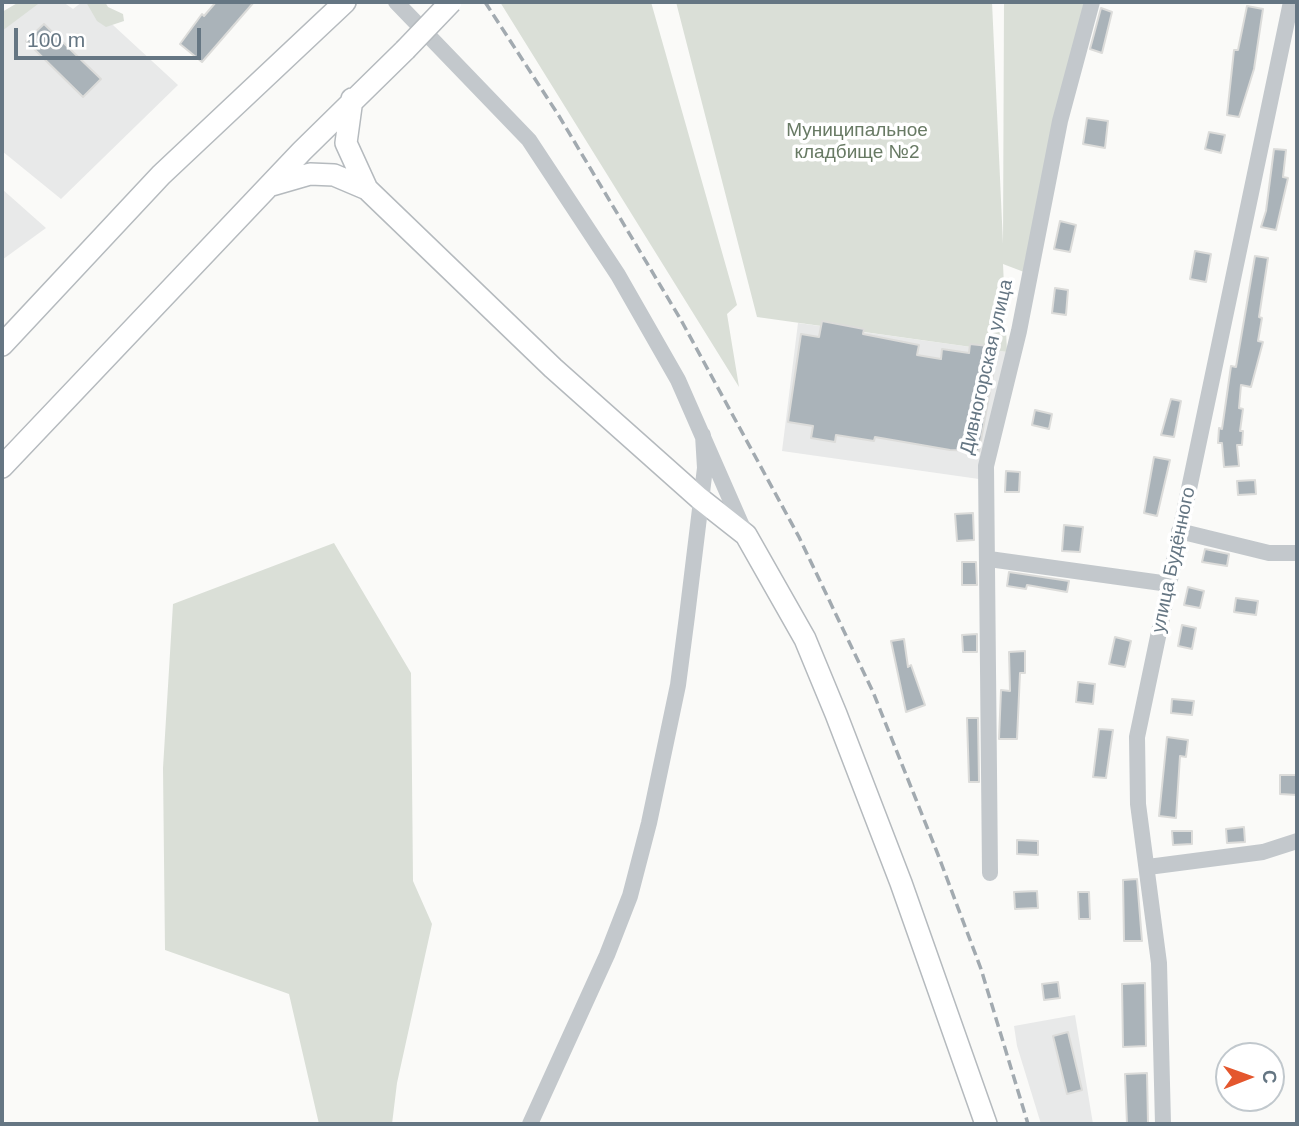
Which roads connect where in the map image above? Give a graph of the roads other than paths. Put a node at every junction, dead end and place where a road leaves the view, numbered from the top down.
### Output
1 (396, 2) edge
2 (436, 2) edge
3 (451, 2) edge
4 (1092, 2) edge
5 (1291, 2) edge
6 (343, 3) edge
7 (402, 45) junction
8 (352, 99) junction
9 (268, 187) junction
10 (367, 189) junction
11 (2, 345) edge
12 (703, 435) junction
13 (2, 448) edge
14 (2, 467) edge
15 (699, 498) junction
16 (1179, 531) junction
17 (746, 535) junction
18 (1297, 553) edge
19 (989, 559) junction
20 (1169, 584) junction
21 (1297, 841) edge
22 (1148, 867) junction
23 (990, 873) dead end
24 (530, 1124) edge
25 (986, 1124) edge
26 (1163, 1124) edge

1 - 12 street
2 - 7 main road
3 - 7 main road, bridge
4 - 19 street, Дивногорская улица
5 - 16 street, улица Будённого
6 - 11 main road
7 - 8 main road
7 - 13 main road
8 - 9 main road
8 - 10 main road
9 - 10 main road
9 - 14 main road
10 - 15 main road
12 - 15 street
12 - 17 street
15 - 17 main road
15 - 24 street
16 - 18 street
16 - 20 street, улица Будённого
17 - 25 main road
19 - 20 street
19 - 23 street, Дивногорская улица
20 - 22 street, улица Будённого
21 - 22 street
22 - 26 street, улица Будённого

